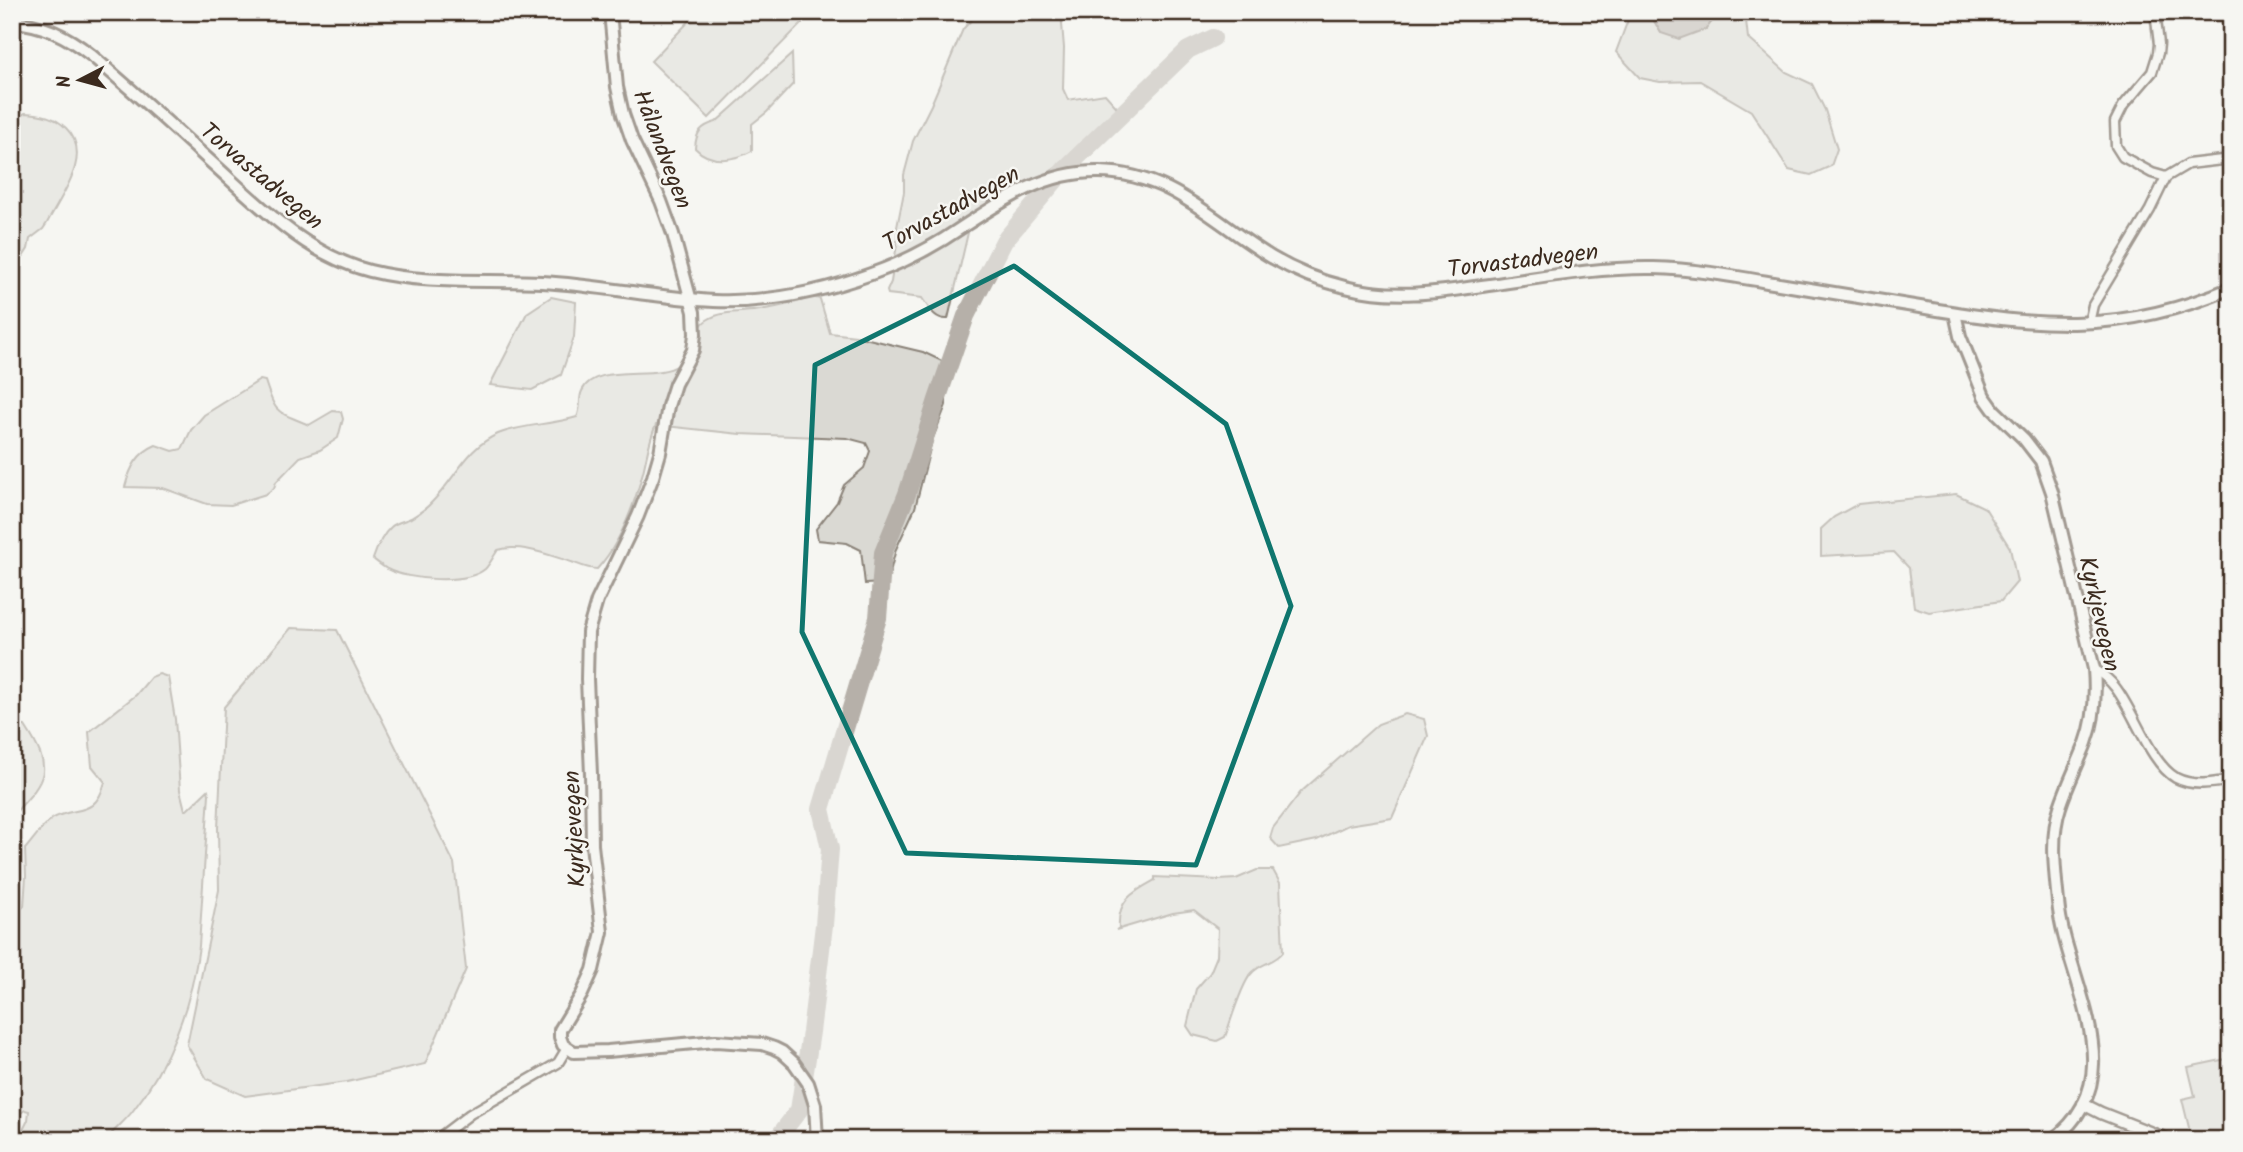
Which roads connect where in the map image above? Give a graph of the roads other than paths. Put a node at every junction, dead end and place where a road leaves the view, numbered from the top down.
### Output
1 (610, 12) edge
2 (2155, 12) edge
3 (12, 22) edge
4 (2231, 159) edge
5 (2166, 177) junction
6 (2231, 288) edge
7 (690, 299) junction
8 (1955, 313) junction
9 (2089, 323) junction
10 (2094, 669) junction
11 (2231, 780) edge
12 (567, 1048) junction
13 (2083, 1104) junction
14 (436, 1140) edge
15 (817, 1140) edge
16 (2052, 1140) edge
17 (2169, 1140) edge

1 - 7 main road, Hålandvegen
2 - 5 street
3 - 7 main road, Torvastadvegen
4 - 5 street
5 - 9 street
6 - 9 main road, Torvastadvegen
7 - 8 main road, Torvastadvegen
7 - 12 main road, Kyrkjevegen
8 - 9 main road, Torvastadvegen
8 - 10 main road, Kyrkjevegen
10 - 11 street
10 - 13 main road, Kyrkjevegen
12 - 14 street
12 - 15 main road
13 - 16 main road, Kyrkjevegen
13 - 17 street

